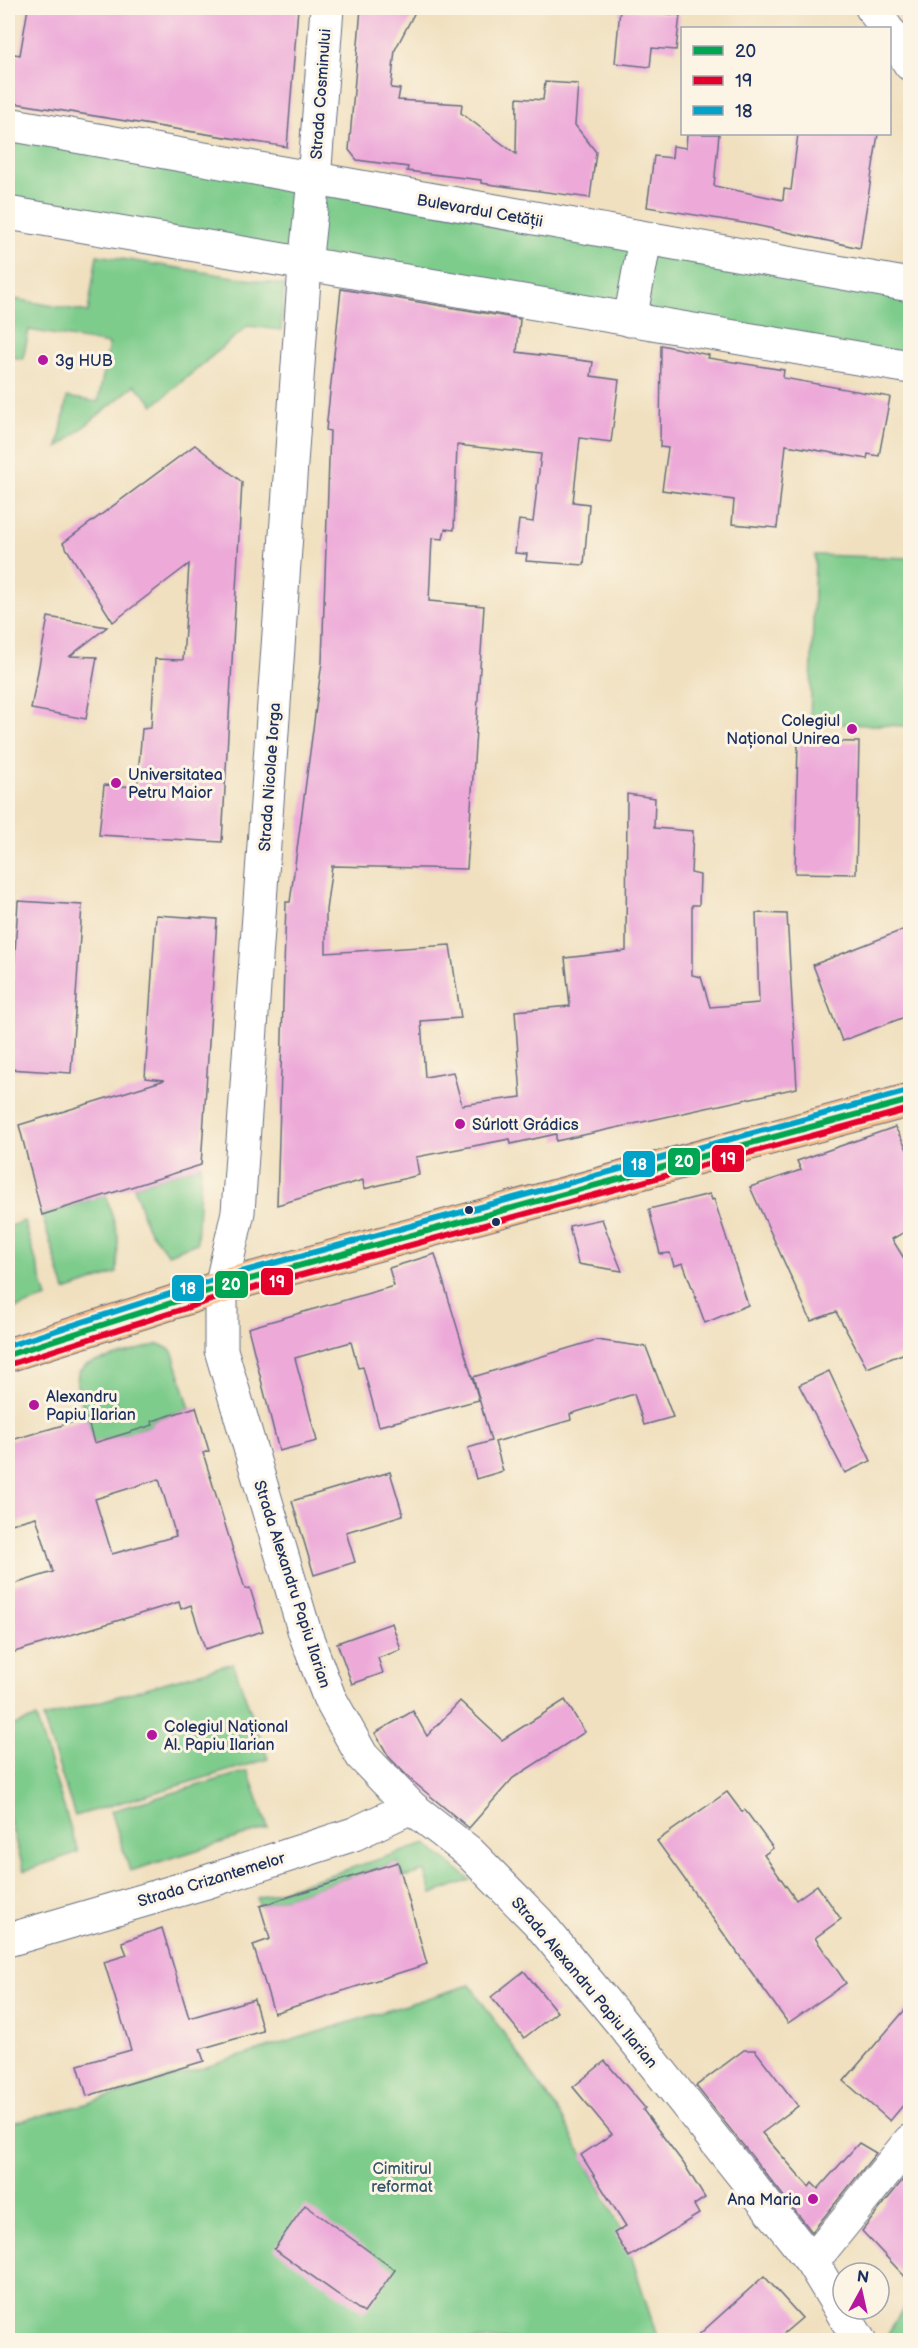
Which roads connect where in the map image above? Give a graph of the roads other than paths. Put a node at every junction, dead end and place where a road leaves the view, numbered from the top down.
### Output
1 (327, 8) edge
2 (872, 8) edge
3 (885, 27) edge
4 (891, 35) edge
5 (910, 64) edge
6 (8, 124) edge
7 (314, 180) junction
8 (8, 213) edge
9 (645, 239) junction
10 (305, 266) junction
11 (910, 285) edge
12 (630, 320) junction
13 (910, 368) edge
14 (910, 1100) edge
15 (221, 1287) junction
16 (8, 1355) edge
17 (411, 1807) junction
18 (8, 1940) edge
19 (910, 2141) edge
20 (812, 2262) junction
21 (860, 2340) edge

1 - 7 street, Strada Cosminului
2 - 3 street
4 - 5 street
6 - 7 street, Bulevardul Cetății
7 - 9 street, Bulevardul Cetății
7 - 10 street
8 - 10 street
9 - 11 street, Bulevardul Cetății
9 - 12 street
10 - 12 street
10 - 15 street, Strada Nicolae Iorga
12 - 13 street
14 - 15 main road
15 - 16 main road
15 - 17 street, Strada Alexandru Papiu Ilarian
17 - 18 street, Strada Crizantemelor
17 - 20 street, Strada Alexandru Papiu Ilarian
19 - 20 street
20 - 21 street, Strada Alexandru Papiu Ilarian

